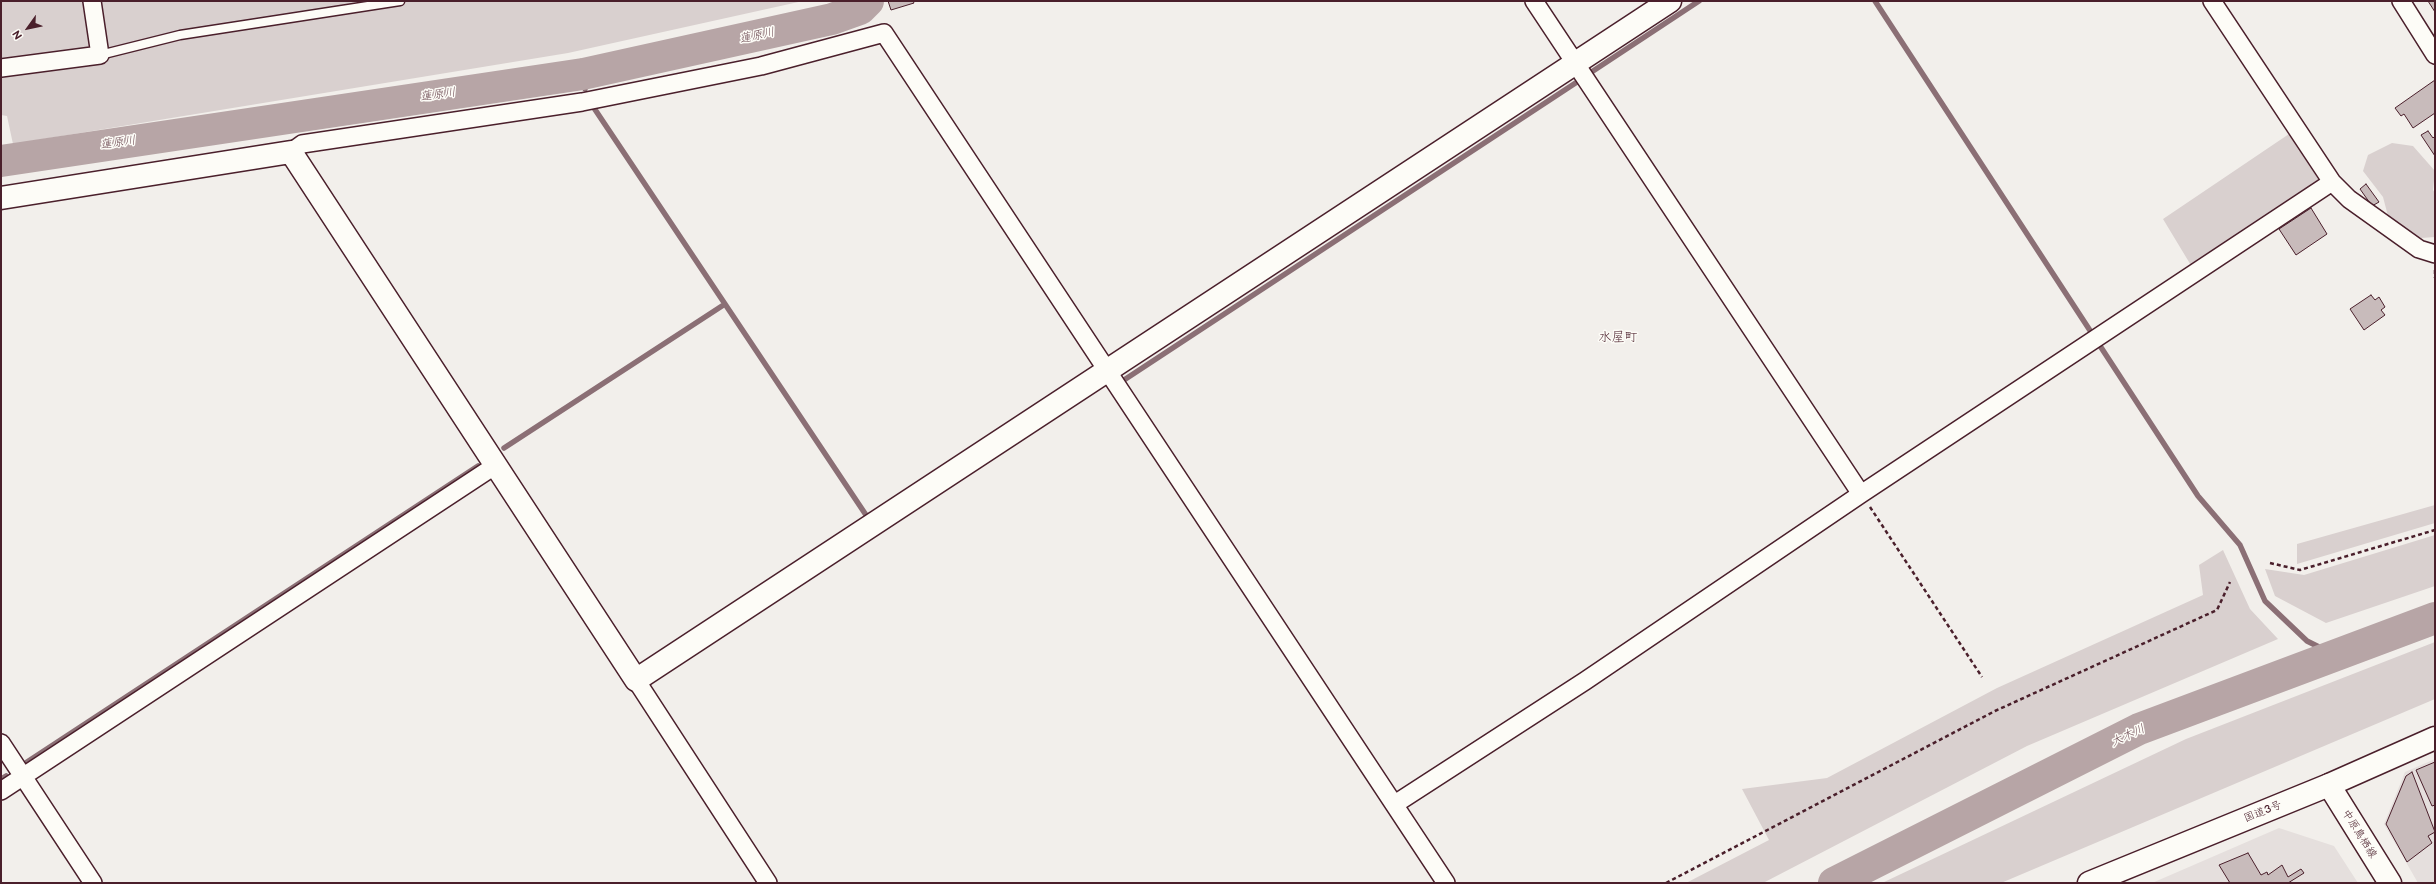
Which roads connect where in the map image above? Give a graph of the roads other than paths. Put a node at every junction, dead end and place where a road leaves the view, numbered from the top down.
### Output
1 (92, 1) edge
2 (400, 1) edge
3 (1534, 1) edge
4 (1670, 1) edge
5 (2212, 1) edge
6 (2402, 1) edge
7 (100, 55) junction
8 (2435, 55) edge
9 (1575, 64) junction
10 (1, 68) edge
11 (291, 152) junction
12 (2332, 182) junction
13 (1, 198) edge
14 (2435, 254) edge
15 (1107, 372) junction
16 (496, 465) junction
17 (1861, 494) junction
18 (636, 680) junction
19 (2435, 738) edge
20 (1, 743) edge
21 (23, 777) junction
22 (2329, 785) junction
23 (1, 791) edge
24 (1395, 804) junction
25 (92, 883) edge
26 (768, 883) edge
27 (1446, 883) edge
28 (2089, 883) edge
29 (2390, 883) edge

1 - 7 street
2 - 7 lane
3 - 9 street
4 - 9 main road
5 - 12 street
6 - 8 street
7 - 10 street
9 - 15 main road
9 - 17 street
11 - 13 main road
11 - 15 street
11 - 16 main road
12 - 14 street
12 - 17 street
15 - 18 main road
15 - 24 street
16 - 18 main road
16 - 21 street
17 - 24 street
18 - 26 street
19 - 22 main road, 国道3号
20 - 21 street
21 - 23 street
21 - 25 street
22 - 28 main road, 国道3号
22 - 29 main road, 中原鳥栖線
24 - 27 street

